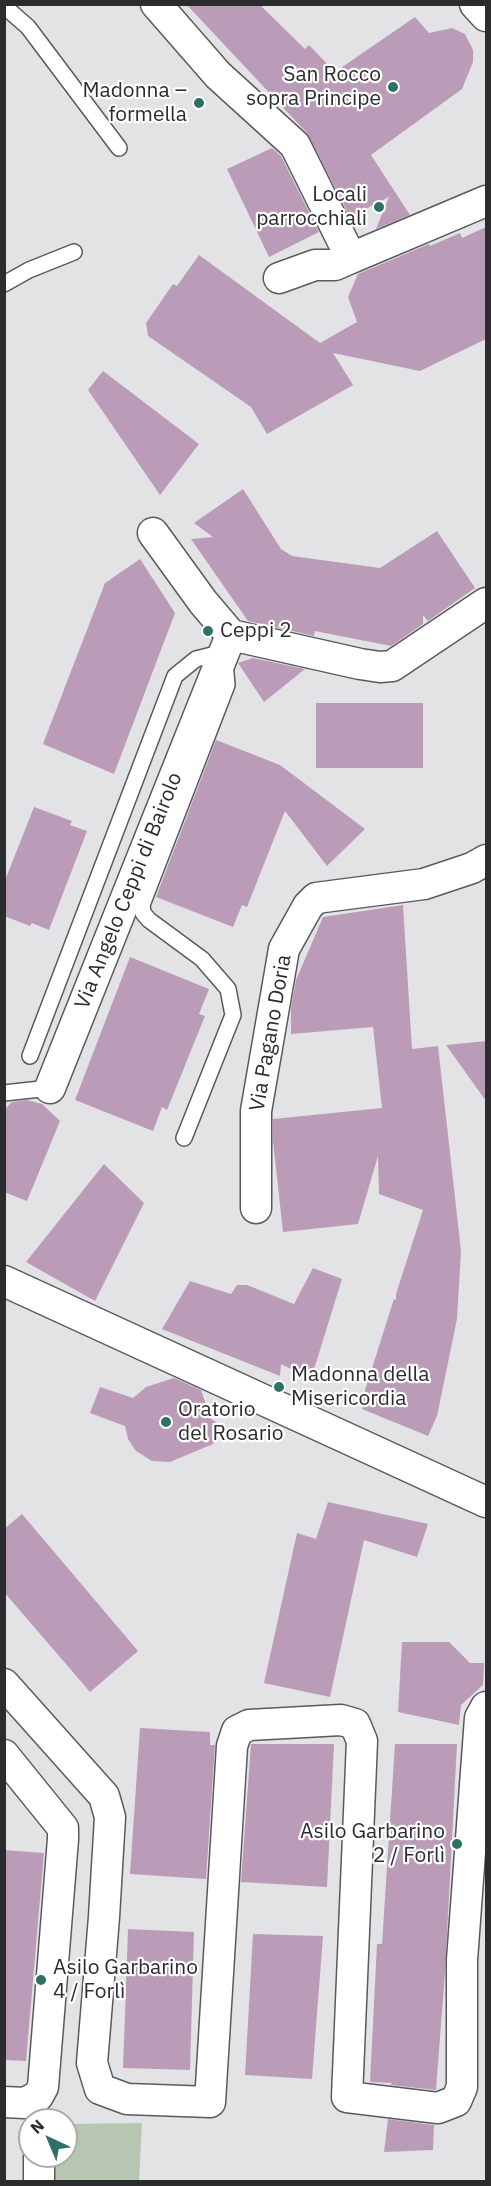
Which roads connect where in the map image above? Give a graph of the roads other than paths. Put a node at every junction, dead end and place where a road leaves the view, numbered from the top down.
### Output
1 (156, 4) edge
2 (475, 4) edge
3 (4, 6) edge
4 (486, 16) edge
5 (119, 148) dead end
6 (486, 201) edge
7 (74, 252) dead end
8 (351, 258) junction
9 (279, 278) dead end
10 (4, 284) edge
11 (153, 533) dead end
12 (486, 603) edge
13 (227, 644) junction
14 (486, 860) edge
15 (30, 1056) dead end
16 (50, 1088) joint
17 (4, 1093) edge
18 (184, 1138) dead end
19 (256, 1208) dead end
20 (4, 1281) edge
21 (486, 1476) edge
22 (486, 1502) edge
23 (4, 1684) edge
24 (486, 1707) edge
25 (4, 1755) edge
26 (4, 2102) edge
27 (38, 2108) edge

1 - 8 street
2 - 4 street
3 - 5 lane
6 - 8 street
7 - 10 lane
8 - 9 street
11 - 13 street
12 - 13 street, Via Angelo Ceppi di Bairolo
13 - 15 lane, Via Angelo Ceppi di Bairolo
13 - 16 street, Via Angelo Ceppi di Bairolo
13 - 18 lane
14 - 19 street, Via Pagano Doria
16 - 17 lane, Via Angelo Ceppi di Bairolo
20 - 22 street
21 - 22 street
23 - 24 street
25 - 27 street
26 - 27 street

